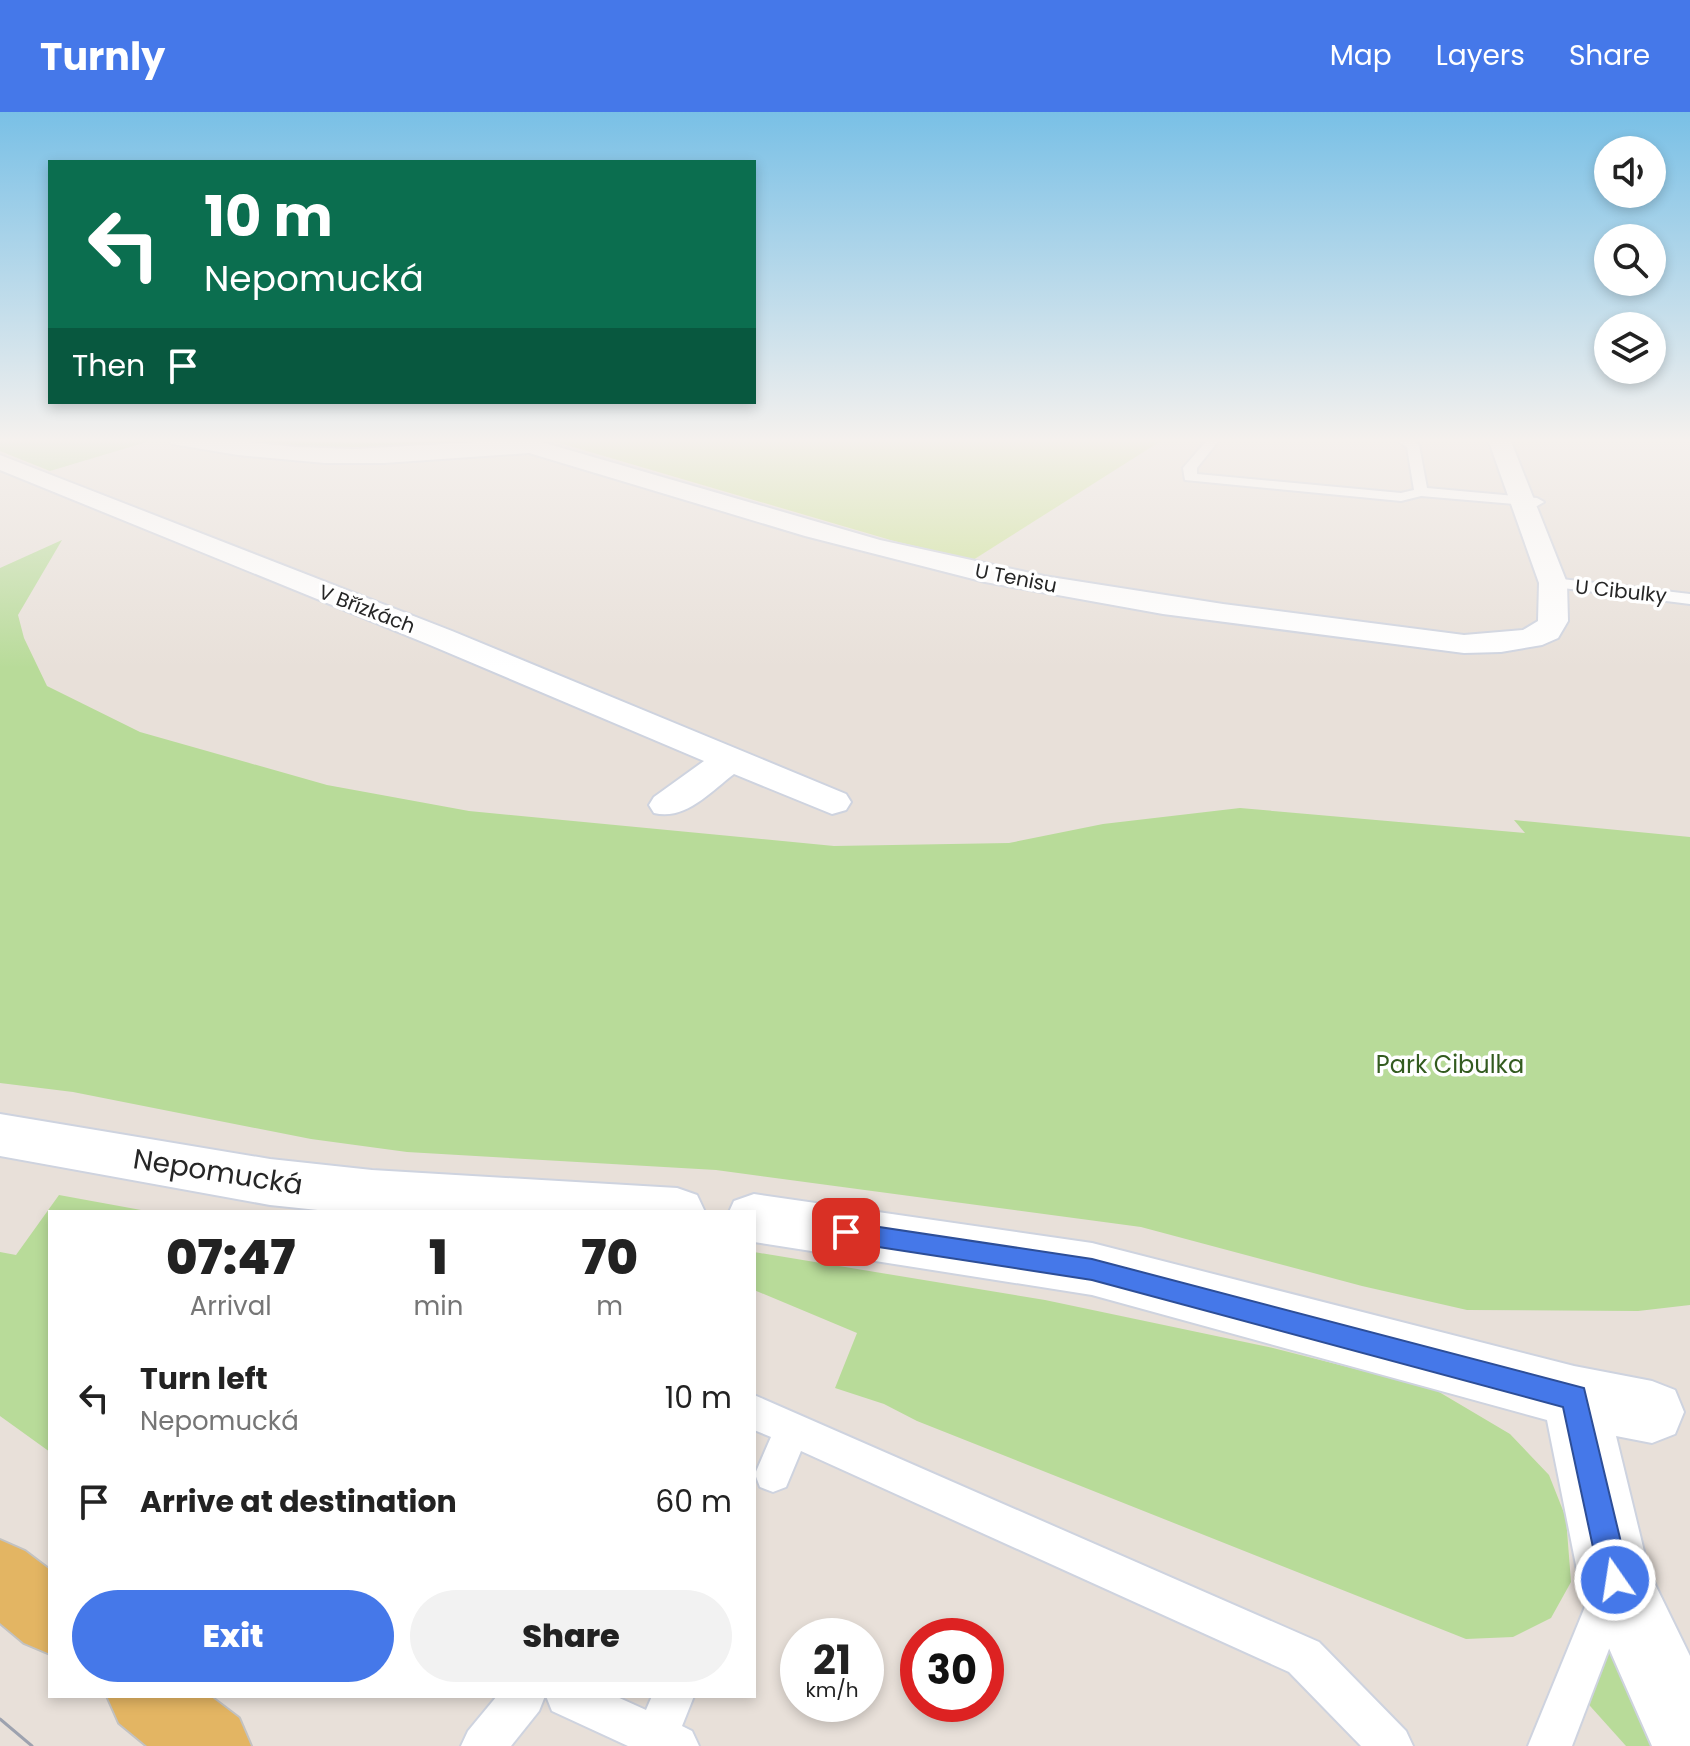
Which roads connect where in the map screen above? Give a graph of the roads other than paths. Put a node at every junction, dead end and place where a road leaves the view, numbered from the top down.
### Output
1 (132, 515) edge
2 (765, 515) edge
3 (1534, 515) edge
4 (1553, 583) junction
5 (1690, 599) edge
6 (732, 758) junction
7 (832, 802) dead end
8 (668, 805) dead end
9 (0, 1135) edge
10 (370, 1202) edge
11 (616, 1210) edge
12 (756, 1218) edge
13 (1574, 1397) junction
14 (1652, 1412) dead end
15 (756, 1413) edge
16 (793, 1429) junction
17 (773, 1474) dead end
18 (0, 1576) edge
19 (1615, 1580) junction
20 (48, 1615) edge
21 (149, 1698) edge
22 (522, 1698) edge
23 (571, 1698) edge
24 (673, 1698) edge
25 (667, 1741) edge
26 (1690, 1741) edge
27 (211, 1746) edge
28 (483, 1746) edge
29 (1391, 1746) edge
30 (1550, 1746) edge

1 - 6 street, V Břízkách
2 - 4 street, U Tenisu
3 - 4 street
4 - 5 lane, U Cibulky
6 - 7 street, V Břízkách
6 - 8 street
9 - 10 street, Nepomucká
10 - 11 street, Nepomucká
12 - 13 street
13 - 14 street
13 - 19 street
15 - 16 lane
16 - 17 lane
16 - 29 lane
18 - 20 main road
19 - 26 street
19 - 30 lane
21 - 27 main road
22 - 28 lane
23 - 25 lane
24 - 25 lane

